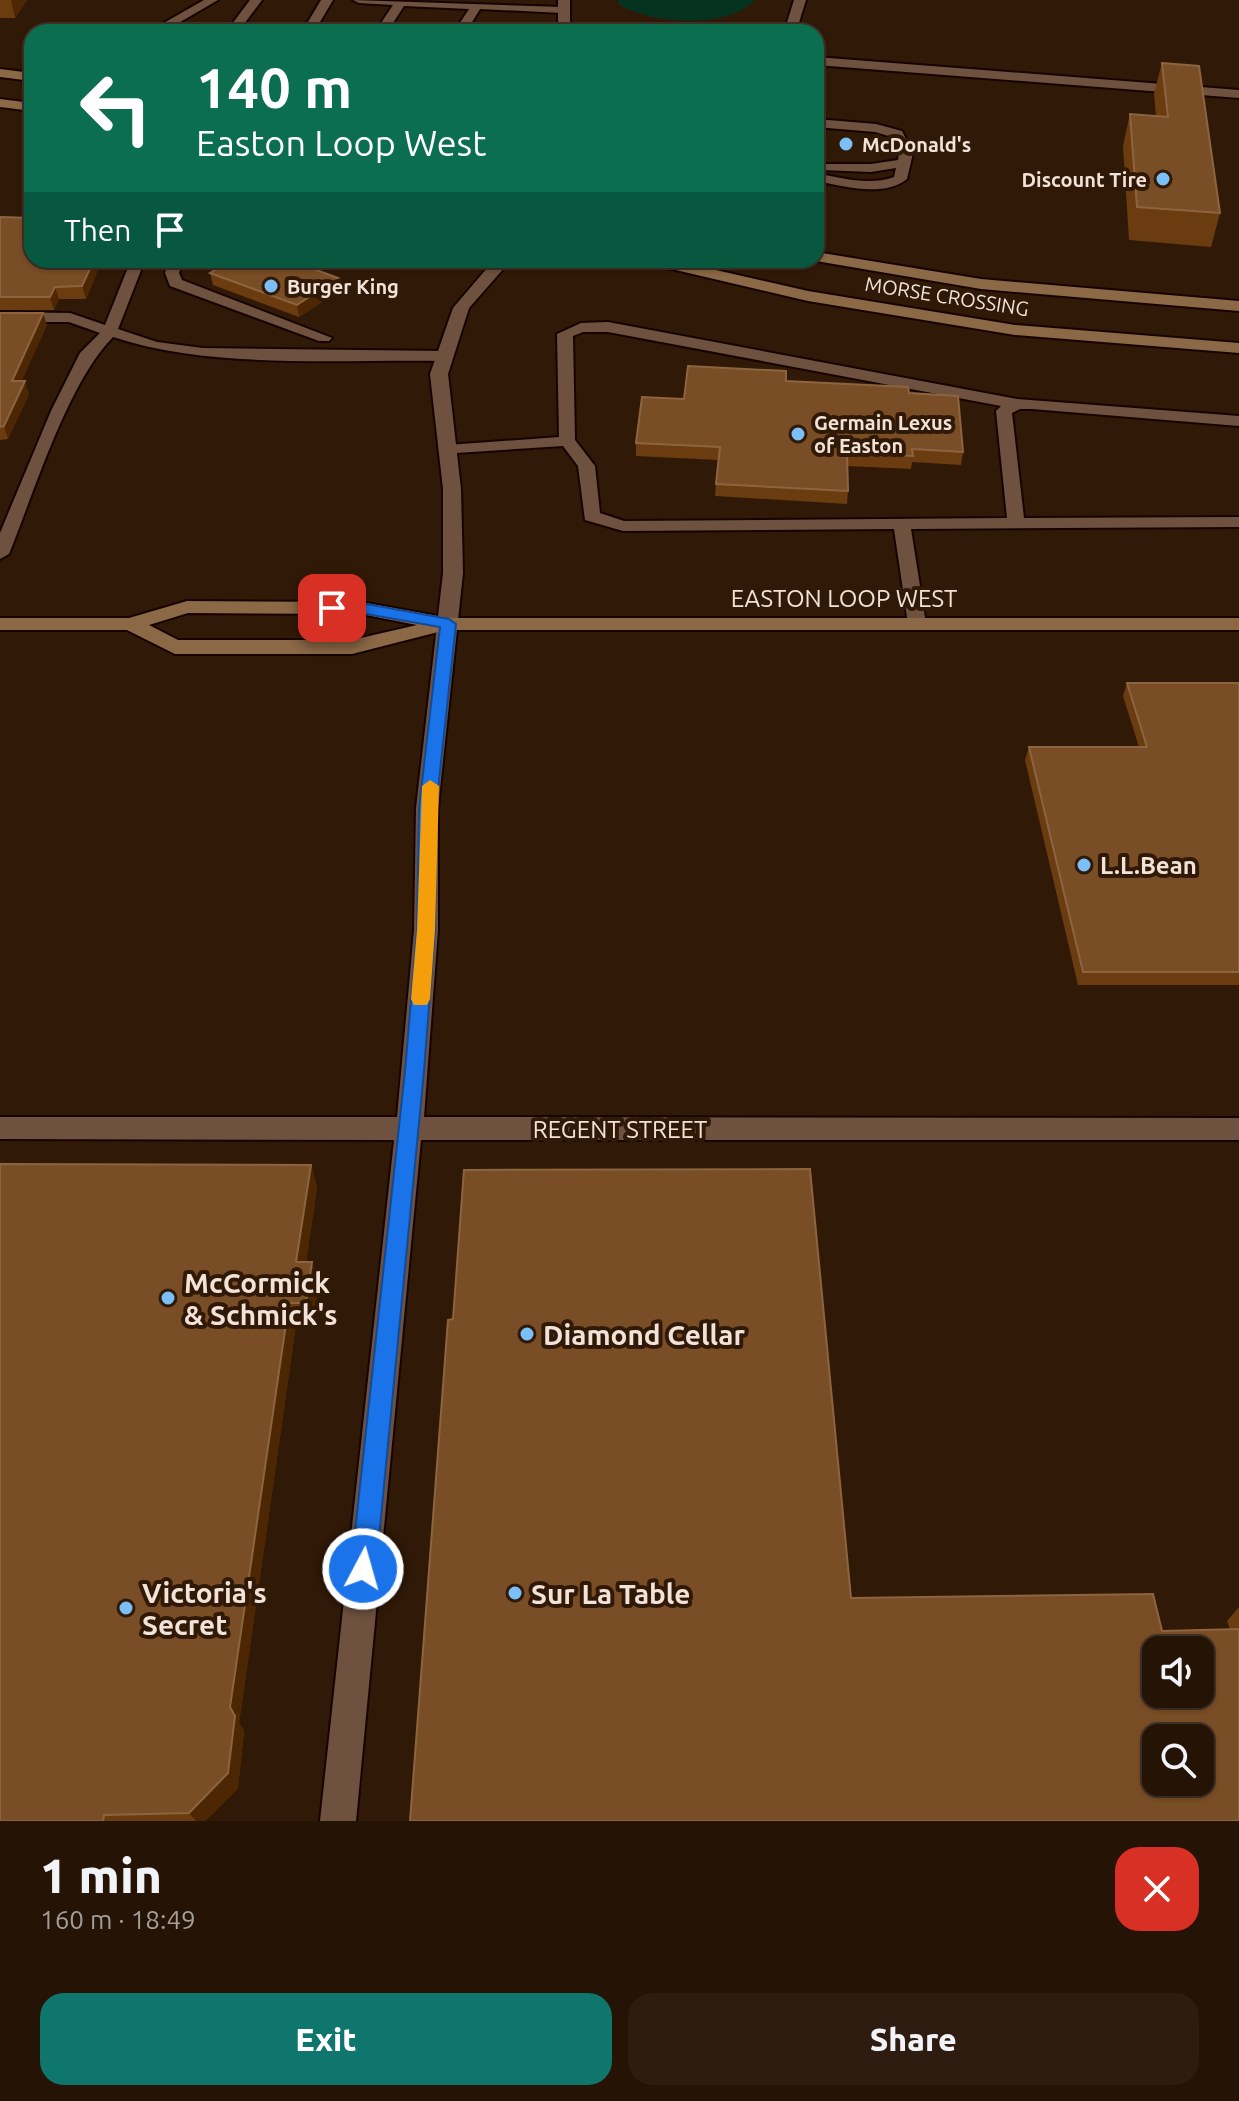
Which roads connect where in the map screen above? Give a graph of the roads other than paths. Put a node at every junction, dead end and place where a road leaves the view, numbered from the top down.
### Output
1 (212, 0) edge
2 (256, 0) edge
3 (327, 0) edge
4 (359, 0) edge
5 (381, 0) edge
6 (800, 0) edge
7 (401, 2) junction
8 (503, 4) edge
9 (563, 5) edge
10 (476, 6) junction
11 (168, 24) edge
12 (238, 24) edge
13 (313, 24) edge
14 (386, 24) edge
15 (465, 24) edge
16 (792, 24) edge
17 (824, 62) edge
18 (0, 73) edge
19 (24, 76) edge
20 (1239, 94) edge
21 (0, 103) edge
22 (24, 106) edge
23 (824, 124) edge
24 (904, 163) junction
25 (824, 165) edge
26 (824, 178) edge
27 (824, 258) edge
28 (135, 268) edge
29 (174, 268) edge
30 (495, 268) edge
31 (687, 268) edge
32 (1239, 306) edge
33 (0, 317) edge
34 (110, 331) junction
35 (324, 338) dead end
36 (1239, 348) edge
37 (444, 356) junction
38 (1017, 404) junction
39 (1239, 421) edge
40 (567, 441) junction
41 (447, 450) junction
42 (1239, 522) edge
43 (1016, 524) junction
44 (902, 525) junction
45 (0, 554) edge
46 (0, 624) edge
47 (130, 624) junction
48 (449, 624) junction
49 (917, 624) junction
50 (1239, 624) edge
51 (0, 1128) edge
52 (408, 1129) junction
53 (1239, 1129) edge
54 (338, 1821) edge

1 - 11 lane
2 - 12 lane
3 - 13 lane
4 - 5 lane
5 - 7 lane
6 - 16 lane
7 - 10 lane
7 - 14 lane
8 - 9 lane
8 - 10 lane
10 - 15 lane
17 - 20 lane
18 - 19 street
21 - 22 street
23 - 24 lane
24 - 25 lane
24 - 26 lane
27 - 32 street, MORSE CROSSING
28 - 34 lane
29 - 35 lane
30 - 37 street
31 - 36 street, MORSE CROSSING
33 - 34 lane
34 - 37 lane
34 - 45 lane
37 - 41 street
38 - 39 lane
38 - 40 lane
38 - 43 lane
40 - 41 lane
40 - 44 lane
41 - 48 street
42 - 43 lane
43 - 44 lane
44 - 49 lane
46 - 47 street, EASTON LOOP WEST
47 - 48 street, EASTON LOOP WEST
47 - 48 street, EASTON LOOP WEST
48 - 49 street, EASTON LOOP WEST
48 - 52 street
49 - 50 street, EASTON LOOP WEST
51 - 52 street, REGENT STREET
52 - 53 street, REGENT STREET
52 - 54 street

